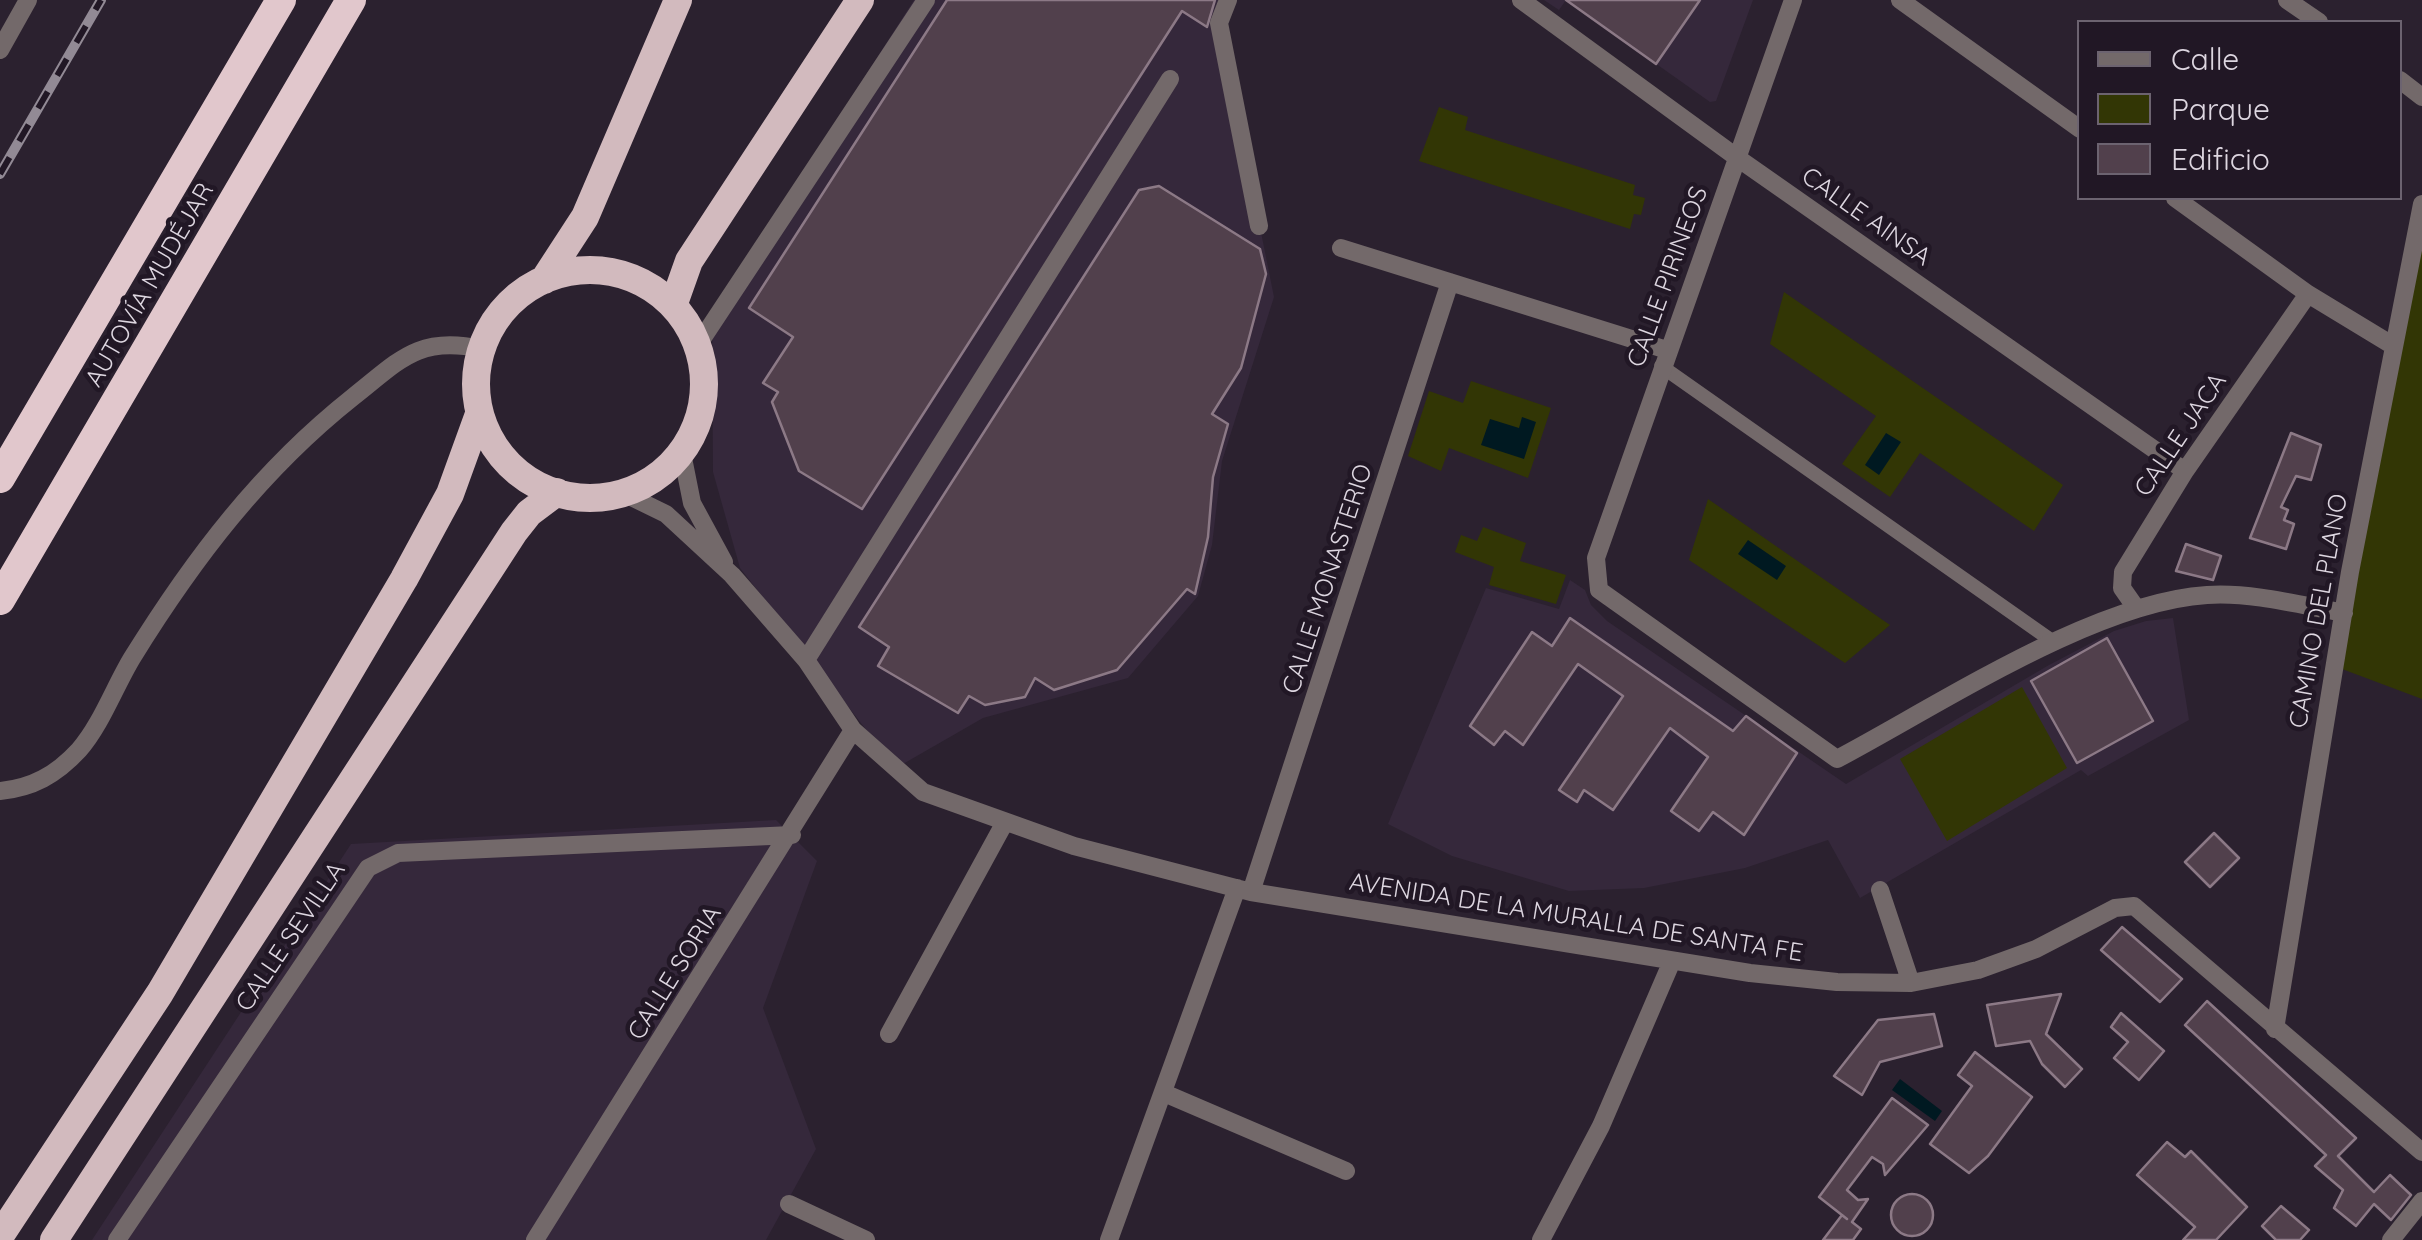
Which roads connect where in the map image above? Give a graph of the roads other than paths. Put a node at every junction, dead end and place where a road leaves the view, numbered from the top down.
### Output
1 (28, 0) edge
2 (281, 0) edge
3 (352, 0) edge
4 (678, 0) edge
5 (860, 0) edge
6 (926, 0) edge
7 (1228, 0) edge
8 (1521, 0) edge
9 (1793, 0) edge
10 (1900, 0) edge
11 (2288, 0) edge
12 (2316, 20) edge
13 (0, 50) edge
14 (1170, 79) dead end
15 (2402, 82) edge
16 (2422, 97) edge
17 (2077, 127) edge
18 (1739, 159) junction
19 (2177, 200) edge
20 (2422, 204) edge
21 (1259, 226) dead end
22 (1341, 248) dead end
23 (544, 280) junction
24 (1450, 282) junction
25 (2308, 294) junction
26 (672, 306) junction
27 (698, 345) junction
28 (2392, 345) junction
29 (481, 349) junction
30 (1664, 358) junction
31 (480, 414) junction
32 (682, 453) junction
33 (2184, 472) junction
34 (0, 478) edge
35 (556, 492) junction
36 (625, 494) junction
37 (732, 575) junction
38 (0, 600) edge
39 (2136, 608) junction
40 (2344, 614) junction
41 (2055, 643) junction
42 (806, 660) junction
43 (853, 730) junction
44 (0, 791) edge
45 (1006, 822) junction
46 (792, 835) junction
47 (1244, 890) junction
48 (1880, 890) dead end
49 (1672, 961) junction
50 (1911, 983) junction
51 (2274, 1029) junction
52 (889, 1034) dead end
53 (1164, 1093) junction
54 (2422, 1152) edge
55 (1346, 1172) dead end
56 (2422, 1202) edge
57 (788, 1204) dead end
58 (0, 1236) edge
59 (54, 1240) edge
60 (116, 1240) edge
61 (536, 1240) edge
62 (866, 1240) edge
63 (1109, 1240) edge
64 (1541, 1240) edge
65 (2390, 1240) edge

1 - 13 street
2 - 34 highway, AUTOVÍA MUDÉJAR
3 - 38 highway, AUTOVÍA MUDÉJAR
4 - 23 highway
5 - 26 highway
6 - 27 street
7 - 21 street
8 - 18 street, CALLE AINSA
9 - 18 street, CALLE PIRINEOS
10 - 17 street
11 - 12 street
14 - 42 street
15 - 16 street
18 - 30 street, CALLE PIRINEOS
18 - 33 street, CALLE AINSA
19 - 25 street
20 - 28 street, CAMINO DEL PLANO
22 - 24 street
23 - 26 highway
23 - 29 highway
24 - 30 street
24 - 47 street, CALLE MONASTERIO
25 - 28 street
25 - 33 street, CALLE JACA
26 - 27 highway
27 - 32 highway
28 - 40 street, CAMINO DEL PLANO
29 - 31 highway
29 - 44 street
30 - 41 street
30 - 41 street, CALLE PIRINEOS
31 - 35 highway
31 - 58 highway
32 - 36 highway
32 - 37 street, AVENIDA DE LA MURALLA DE SANTA FE
33 - 39 street, CALLE JACA
35 - 36 highway
35 - 59 highway
36 - 37 street, AVENIDA DE LA MURALLA DE SANTA FE
37 - 42 street, AVENIDA DE LA MURALLA DE SANTA FE
39 - 40 street
39 - 41 street
40 - 51 street, CAMINO DEL PLANO
42 - 43 street, AVENIDA DE LA MURALLA DE SANTA FE
43 - 45 street, AVENIDA DE LA MURALLA DE SANTA FE
43 - 46 street, CALLE SORIA
45 - 47 street, AVENIDA DE LA MURALLA DE SANTA FE
45 - 52 street
46 - 60 street, CALLE SEVILLA
46 - 61 street, CALLE SORIA
47 - 49 street, AVENIDA DE LA MURALLA DE SANTA FE
47 - 53 street, CALLE MONASTERIO
48 - 50 street
49 - 50 street, AVENIDA DE LA MURALLA DE SANTA FE
49 - 64 street
50 - 51 street, AVENIDA DE LA MURALLA DE SANTA FE
51 - 54 street, AVENIDA DE LA MURALLA DE SANTA FE
53 - 55 street
53 - 63 street, CALLE MONASTERIO
56 - 65 street
57 - 62 street

